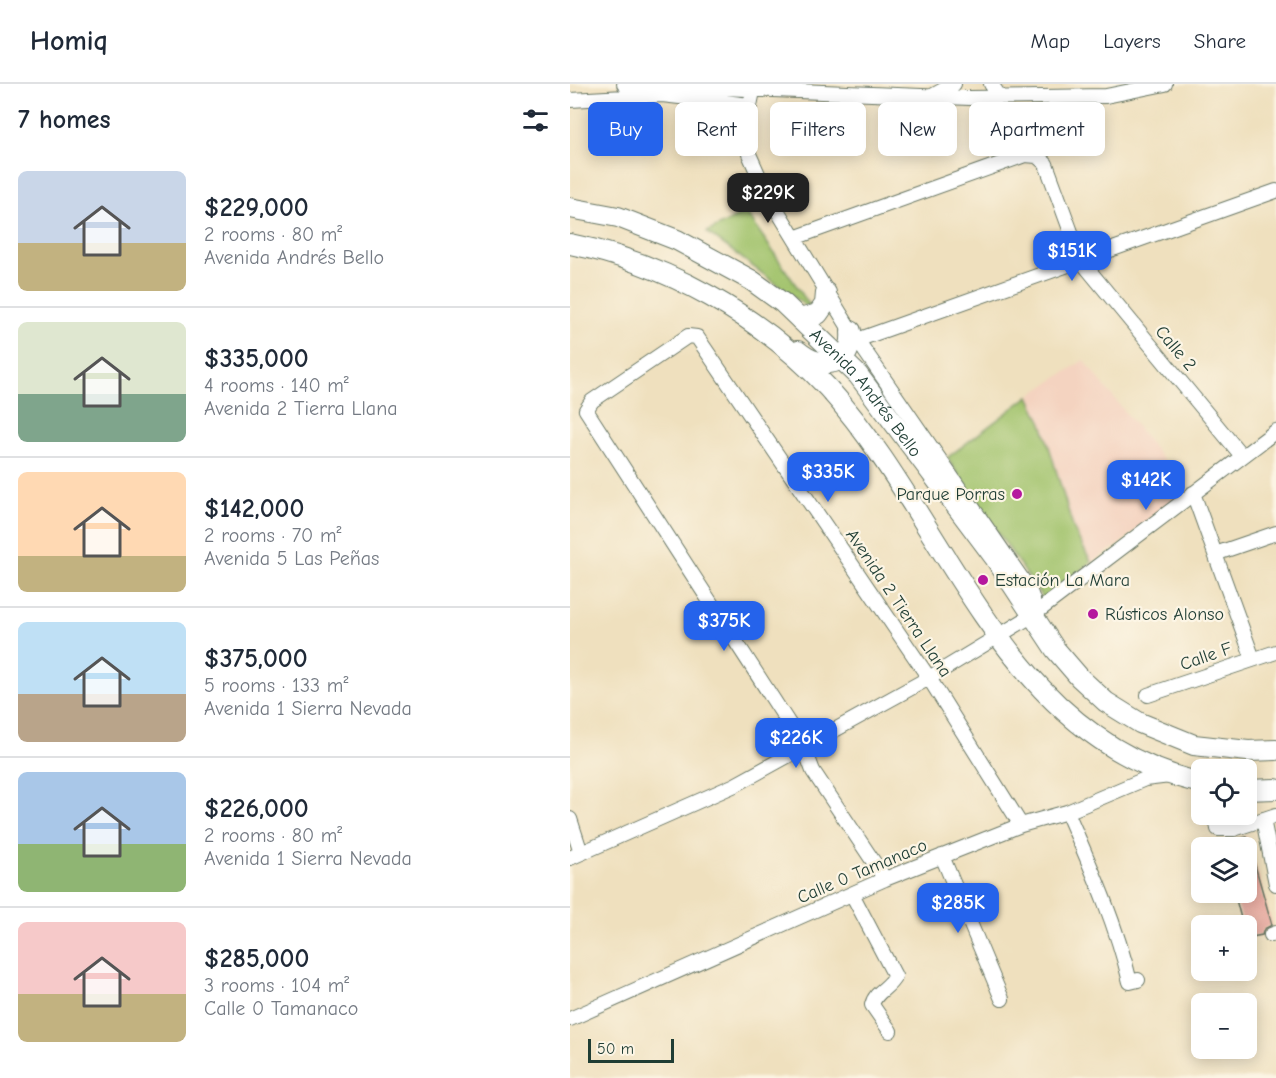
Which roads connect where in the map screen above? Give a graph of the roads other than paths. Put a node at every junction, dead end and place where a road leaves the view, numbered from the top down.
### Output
1 (624, 84) edge
2 (954, 84) edge
3 (991, 84) edge
4 (1165, 84) edge
5 (753, 91) junction
6 (934, 95) junction
7 (1000, 97) junction
8 (570, 100) edge
9 (724, 102) edge
10 (751, 102) edge
11 (750, 156) edge
12 (1276, 191) edge
13 (570, 208) edge
14 (794, 238) junction
15 (570, 244) edge
16 (590, 248) junction
17 (570, 255) edge
18 (1082, 262) junction
19 (826, 293) junction
20 (712, 299) junction
21 (800, 319) junction
22 (841, 343) junction
23 (826, 387) junction
24 (1276, 431) edge
25 (1242, 456) junction
26 (1193, 493) junction
27 (1276, 533) edge
28 (1215, 554) junction
29 (1033, 615) junction
30 (998, 634) junction
31 (1276, 652) edge
32 (1253, 659) junction
33 (929, 678) junction
34 (1148, 695) dead end
35 (804, 747) junction
36 (1276, 750) edge
37 (1175, 777) junction
38 (1191, 781) edge
39 (1276, 789) edge
40 (1257, 790) edge
41 (1067, 812) junction
42 (1269, 817) edge
43 (570, 819) edge
44 (1022, 825) junction
45 (1217, 825) edge
46 (1246, 825) edge
47 (576, 855) edge
48 (942, 856) junction
49 (885, 879) junction
50 (1276, 884) edge
51 (852, 894) junction
52 (1138, 980) dead end
53 (1002, 999) dead end
54 (570, 1019) edge
55 (890, 1030) dead end

1 - 5 street
2 - 6 street
3 - 7 street
4 - 7 street
5 - 6 street
5 - 10 street
6 - 7 street
8 - 9 street
11 - 14 street
12 - 18 street
13 - 21 highway, Avenida Andrés Bello
14 - 18 street, Calle 2
14 - 19 street
15 - 16 highway, Avenida Andrés Bello
16 - 17 street
16 - 20 highway, Avenida Andrés Bello
18 - 22 street
18 - 25 street, Calle 2
19 - 21 highway
19 - 22 street
20 - 22 highway
20 - 23 highway, Avenida Andrés Bello
21 - 22 highway, Avenida Andrés Bello
22 - 23 highway
22 - 29 highway, Avenida Andrés Bello
23 - 30 highway, Avenida Andrés Bello
24 - 25 street
25 - 26 street
26 - 28 street
26 - 29 street
27 - 28 street
28 - 32 street
29 - 30 street
29 - 36 highway, Avenida Andrés Bello
30 - 33 street
30 - 37 highway, Avenida Andrés Bello
31 - 32 street, Calle F
32 - 34 street, Calle F
33 - 35 street
33 - 35 street, Avenida 2 Tierra Llana
33 - 44 street, Avenida 2 Tierra Llana
35 - 47 street
35 - 49 street
37 - 38 highway, Avenida Andrés Bello
37 - 41 street, Calle 0 Tamanaco
39 - 40 highway
41 - 44 street, Calle 0 Tamanaco
41 - 52 street
42 - 50 street
43 - 47 street
44 - 48 street, Calle 0 Tamanaco
45 - 46 street
48 - 49 street, Calle 0 Tamanaco
48 - 53 street
49 - 51 street, Calle 0 Tamanaco
51 - 54 street, Calle 0 Tamanaco
51 - 55 street

